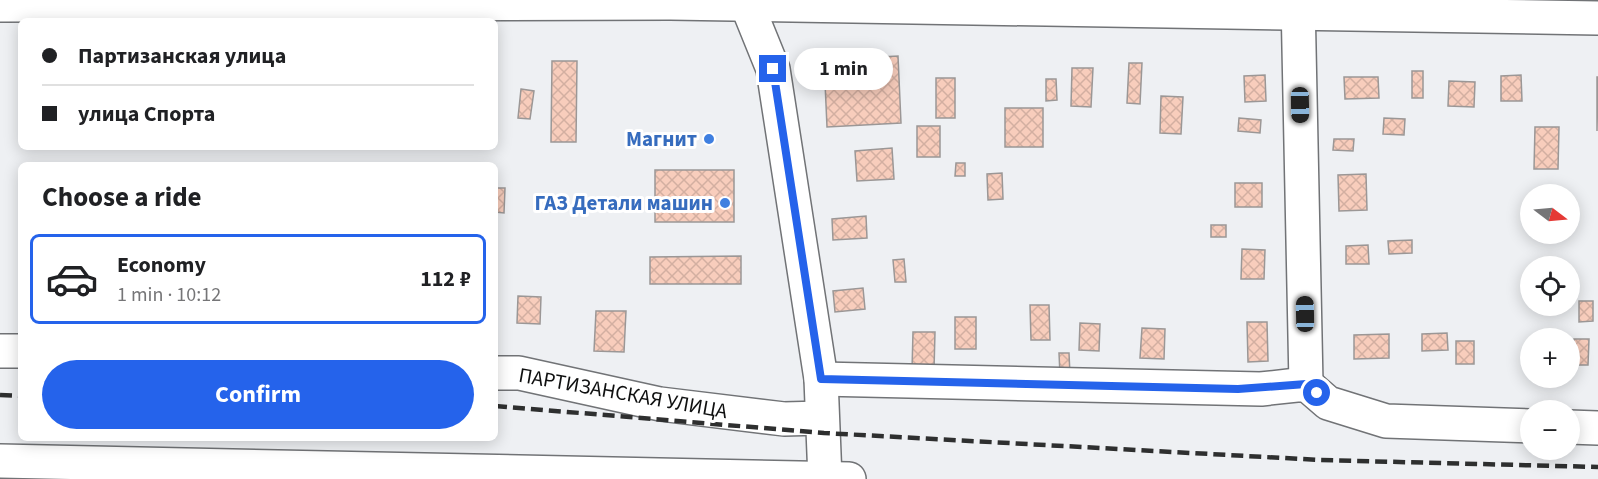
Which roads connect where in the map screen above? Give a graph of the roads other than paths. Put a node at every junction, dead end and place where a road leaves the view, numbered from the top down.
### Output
1 (747, 2) edge
2 (0, 5) edge
3 (1298, 6) edge
4 (1598, 18) edge
5 (0, 351) edge
6 (18, 351) edge
7 (498, 373) edge
8 (821, 379) junction
9 (1306, 384) junction
10 (822, 418) junction
11 (1520, 426) edge
12 (1580, 427) edge
13 (1598, 428) edge
14 (0, 461) edge
15 (833, 478) edge

1 - 2 street
1 - 3 street
1 - 8 street
3 - 4 street
3 - 9 street
5 - 6 street
7 - 10 street, ПАРТИЗАНСКАЯ УЛИЦА
8 - 9 street
8 - 10 street
9 - 11 street
10 - 15 street
12 - 13 street
14 - 15 street

